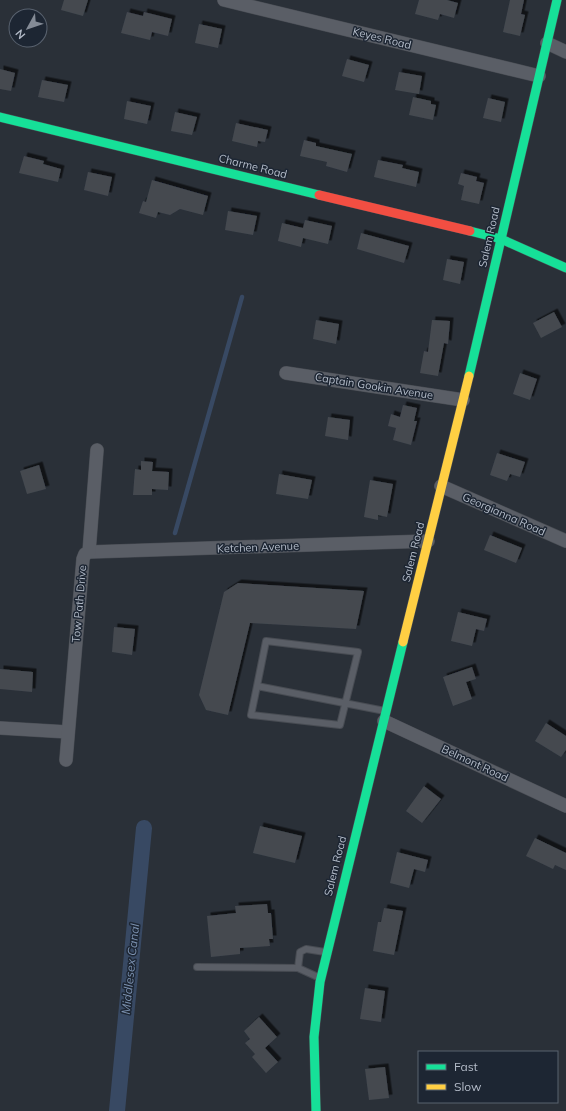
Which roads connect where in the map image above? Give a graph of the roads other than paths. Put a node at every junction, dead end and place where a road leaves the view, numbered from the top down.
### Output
1 (224, 0) edge
2 (557, 0) edge
3 (547, 43) junction
4 (566, 52) edge
5 (539, 76) junction
6 (0, 117) edge
7 (500, 239) junction
8 (566, 268) edge
9 (286, 373) dead end
10 (462, 400) junction
11 (97, 450) dead end
12 (441, 486) junction
13 (428, 541) junction
14 (566, 541) edge
15 (89, 552) junction
16 (257, 686) junction
17 (346, 703) junction
18 (385, 716) junction
19 (0, 728) edge
20 (68, 732) junction
21 (66, 760) dead end
22 (566, 806) edge
23 (326, 952) junction
24 (197, 967) dead end
25 (298, 968) junction
26 (320, 978) junction
27 (316, 1111) edge

1 - 5 street, Keyes Road
2 - 3 main road, Salem Road
3 - 4 street
3 - 5 main road, Salem Road
5 - 7 main road, Salem Road
6 - 7 main road, Charme Road
7 - 8 main road, Charme Road
7 - 10 main road, Salem Road
9 - 10 street, Captain Gookin Avenue
10 - 12 main road, Salem Road
11 - 15 street, Tow Path Drive
12 - 13 main road, Salem Road
12 - 14 street, Georgianna Road
13 - 15 street, Ketchen Avenue
13 - 18 main road, Salem Road
15 - 20 street, Tow Path Drive
16 - 17 lane
16 - 17 lane
16 - 17 lane
17 - 18 lane
18 - 22 street, Belmont Road
18 - 23 main road, Salem Road
19 - 20 street
20 - 21 street, Tow Path Drive
23 - 25 lane
23 - 26 main road, Salem Road
24 - 25 lane
25 - 26 lane
26 - 27 main road, Salem Road

